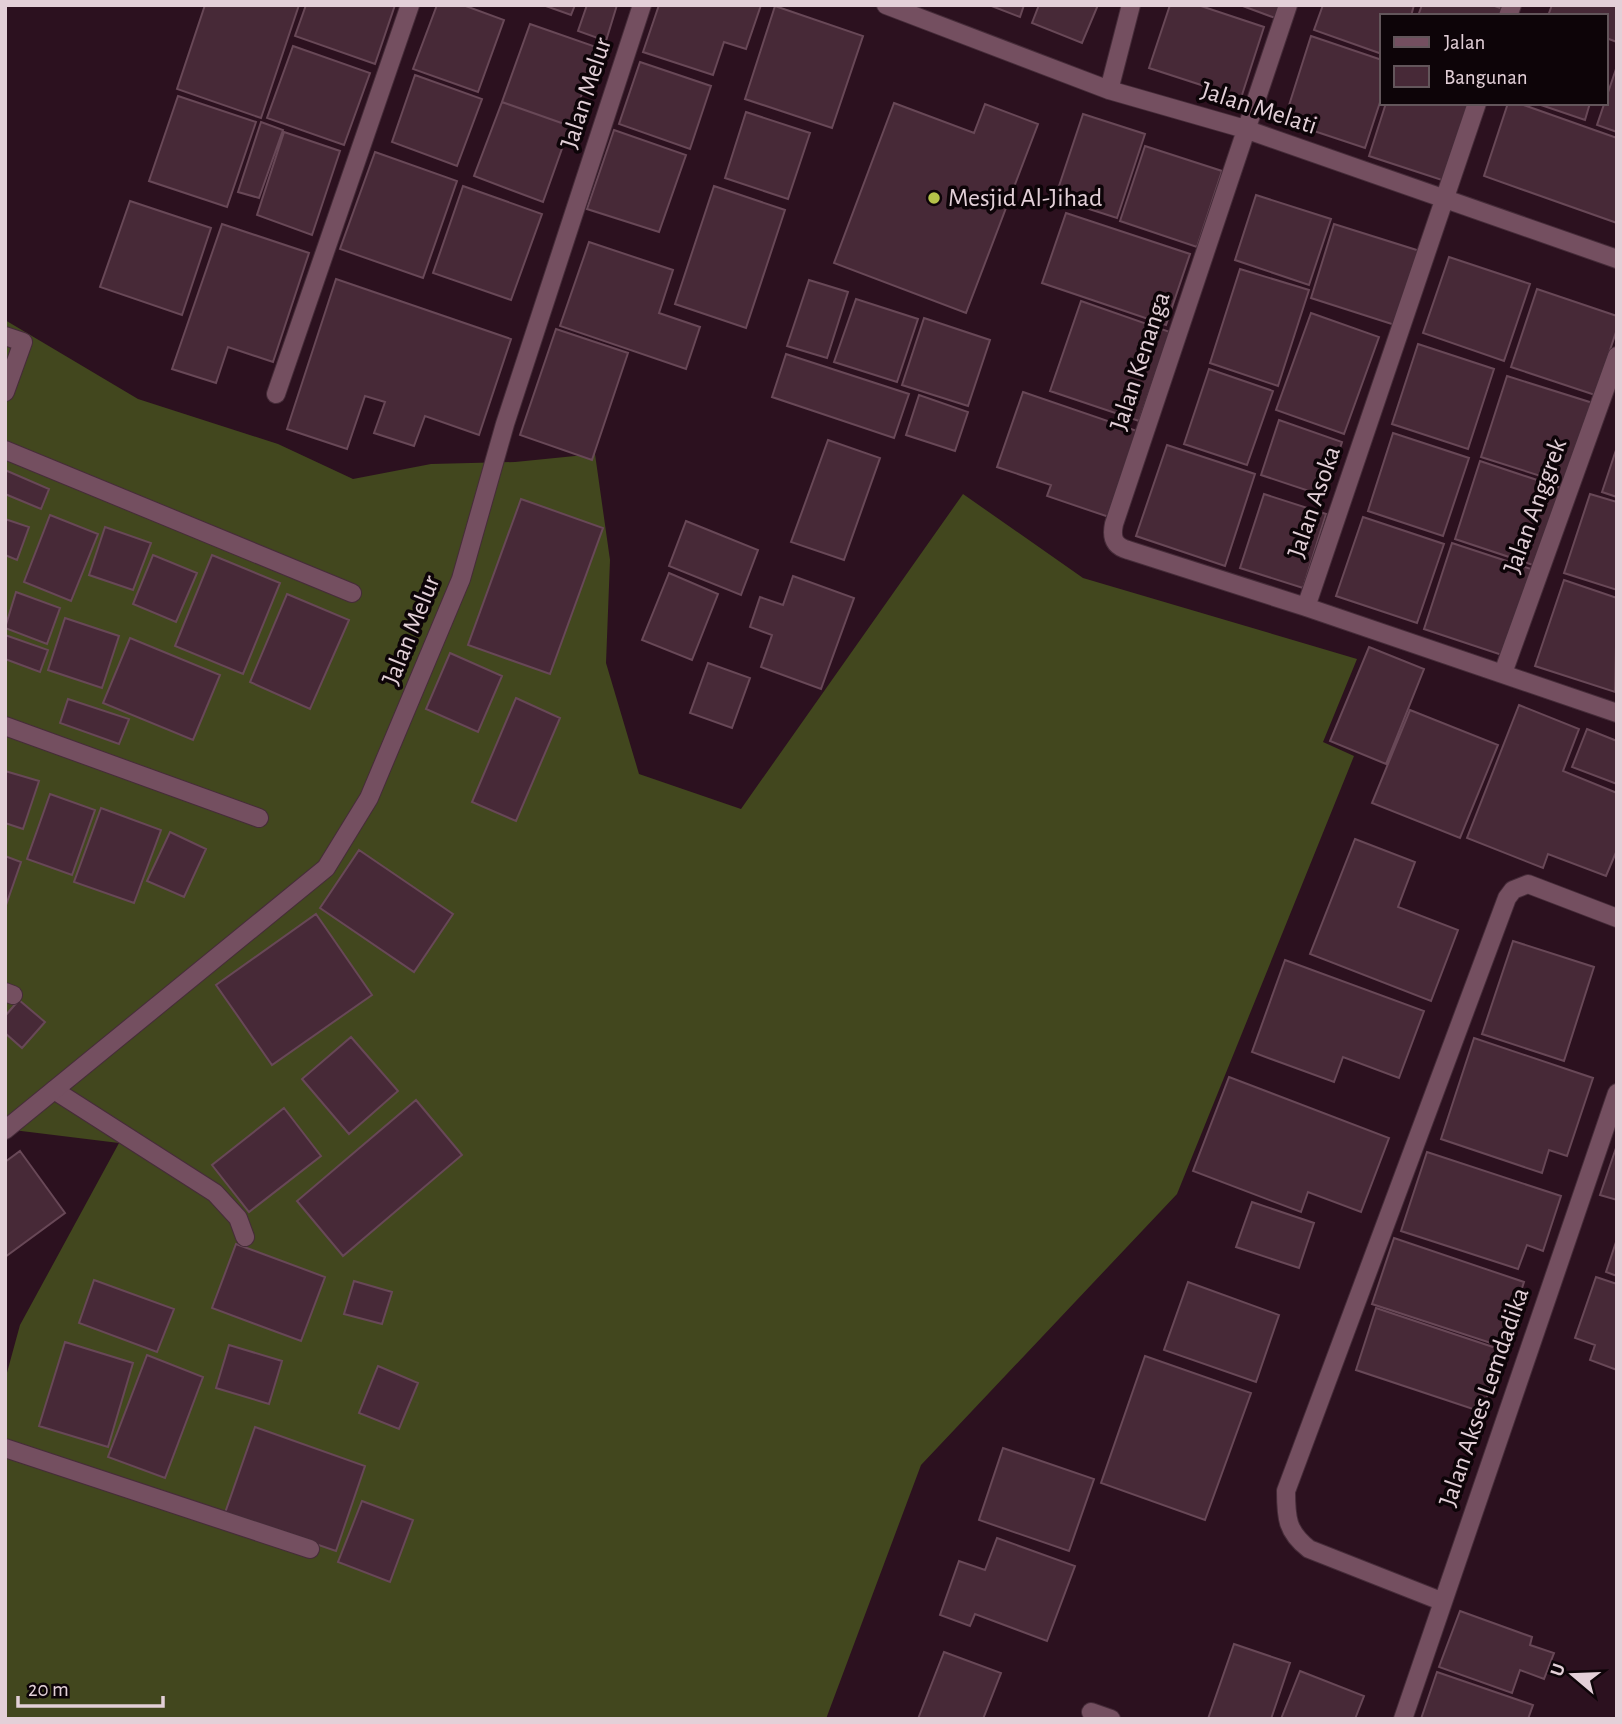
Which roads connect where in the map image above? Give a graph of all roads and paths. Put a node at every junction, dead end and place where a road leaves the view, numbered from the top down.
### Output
1 (410, 5) edge
2 (642, 5) edge
3 (886, 5) edge
4 (1131, 5) edge
5 (1288, 5) edge
6 (1109, 90) junction
7 (1476, 105) edge
8 (1245, 129) junction
9 (1444, 198) junction
10 (1617, 259) edge
11 (5, 336) edge
12 (1617, 356) edge
13 (5, 392) edge
14 (276, 394) dead end
15 (5, 450) edge
16 (352, 593) dead end
17 (1306, 607) junction
18 (1503, 673) junction
19 (1617, 713) edge
20 (5, 726) edge
21 (258, 818) dead end
22 (1617, 918) edge
23 (54, 1090) junction
24 (1617, 1093) edge
25 (5, 1130) edge
26 (245, 1237) dead end
27 (5, 1448) edge
28 (310, 1549) dead end
29 (1441, 1601) junction
30 (1090, 1712) dead end
31 (1111, 1719) edge
32 (1404, 1719) edge

1 - 14 street
2 - 23 street, Jalan Melur
3 - 6 street, Jalan Melati
4 - 6 street
5 - 8 street, Jalan Kenanga
6 - 8 street, Jalan Melati
7 - 9 street, Jalan Asoka
8 - 9 street, Jalan Melati
8 - 17 street, Jalan Kenanga
9 - 10 street, Jalan Melati
9 - 17 street, Jalan Asoka
11 - 13 street
12 - 18 street, Jalan Anggrek
15 - 16 street
17 - 18 street
18 - 19 street
20 - 21 street
22 - 29 street
23 - 25 street, Jalan Melur
23 - 26 street
24 - 29 street, Jalan Akses Lemdadika
27 - 28 street
29 - 32 street, Jalan Akses Lemdadika
30 - 31 street

